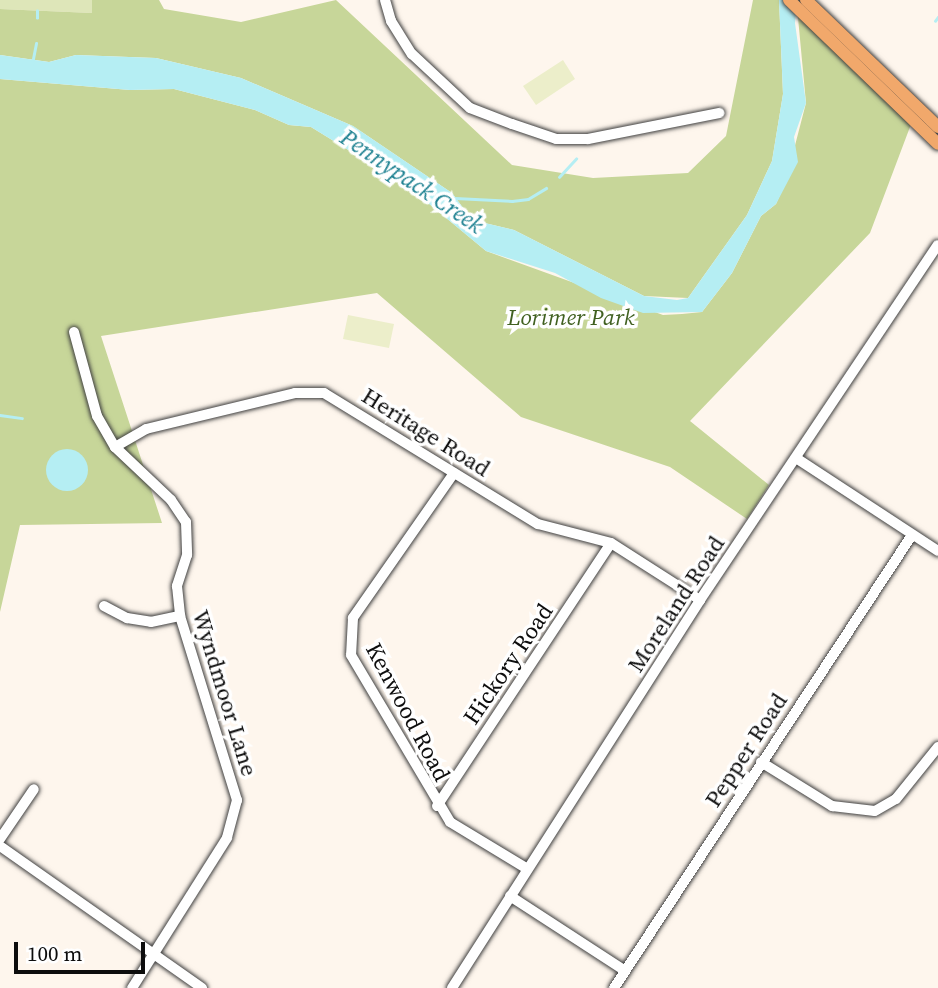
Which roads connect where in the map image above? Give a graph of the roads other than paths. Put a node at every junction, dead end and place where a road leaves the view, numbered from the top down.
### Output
1 (385, 0) edge
2 (789, 0) edge
3 (806, 0) edge
4 (719, 113) dead end
5 (936, 125) edge
6 (938, 144) edge
7 (938, 245) edge
8 (74, 332) dead end
9 (115, 447) junction
10 (796, 458) junction
11 (454, 473) junction
12 (912, 535) junction
13 (611, 543) junction
14 (938, 551) edge
15 (700, 600) junction
16 (104, 606) dead end
17 (180, 616) junction
18 (938, 747) edge
19 (761, 762) junction
20 (33, 789) dead end
21 (437, 806) junction
22 (0, 839) edge
23 (0, 846) edge
24 (526, 867) junction
25 (510, 896) junction
26 (154, 955) junction
27 (624, 970) junction
28 (132, 988) edge
29 (202, 988) edge
30 (452, 988) edge
31 (614, 988) edge

1 - 4 street
2 - 6 main road
3 - 5 main road
7 - 10 street, Moreland Road
8 - 9 street, Wyndmoor Lane
9 - 11 street, Heritage Road
9 - 17 street, Wyndmoor Lane
10 - 12 street
10 - 15 street, Moreland Road
11 - 13 street, Heritage Road
11 - 21 street, Kenwood Road
12 - 14 street
12 - 19 street, Pepper Road
13 - 15 street, Heritage Road
13 - 21 street, Hickory Road
15 - 24 street, Moreland Road
16 - 17 street
17 - 26 street, Wyndmoor Lane
18 - 19 street
19 - 27 street, Pepper Road
20 - 22 street
21 - 24 street, Kenwood Road
23 - 26 street
24 - 25 street, Moreland Road
25 - 27 street
25 - 30 street, Moreland Road
26 - 28 street, Wyndmoor Lane
26 - 29 street
27 - 31 street, Pepper Road

